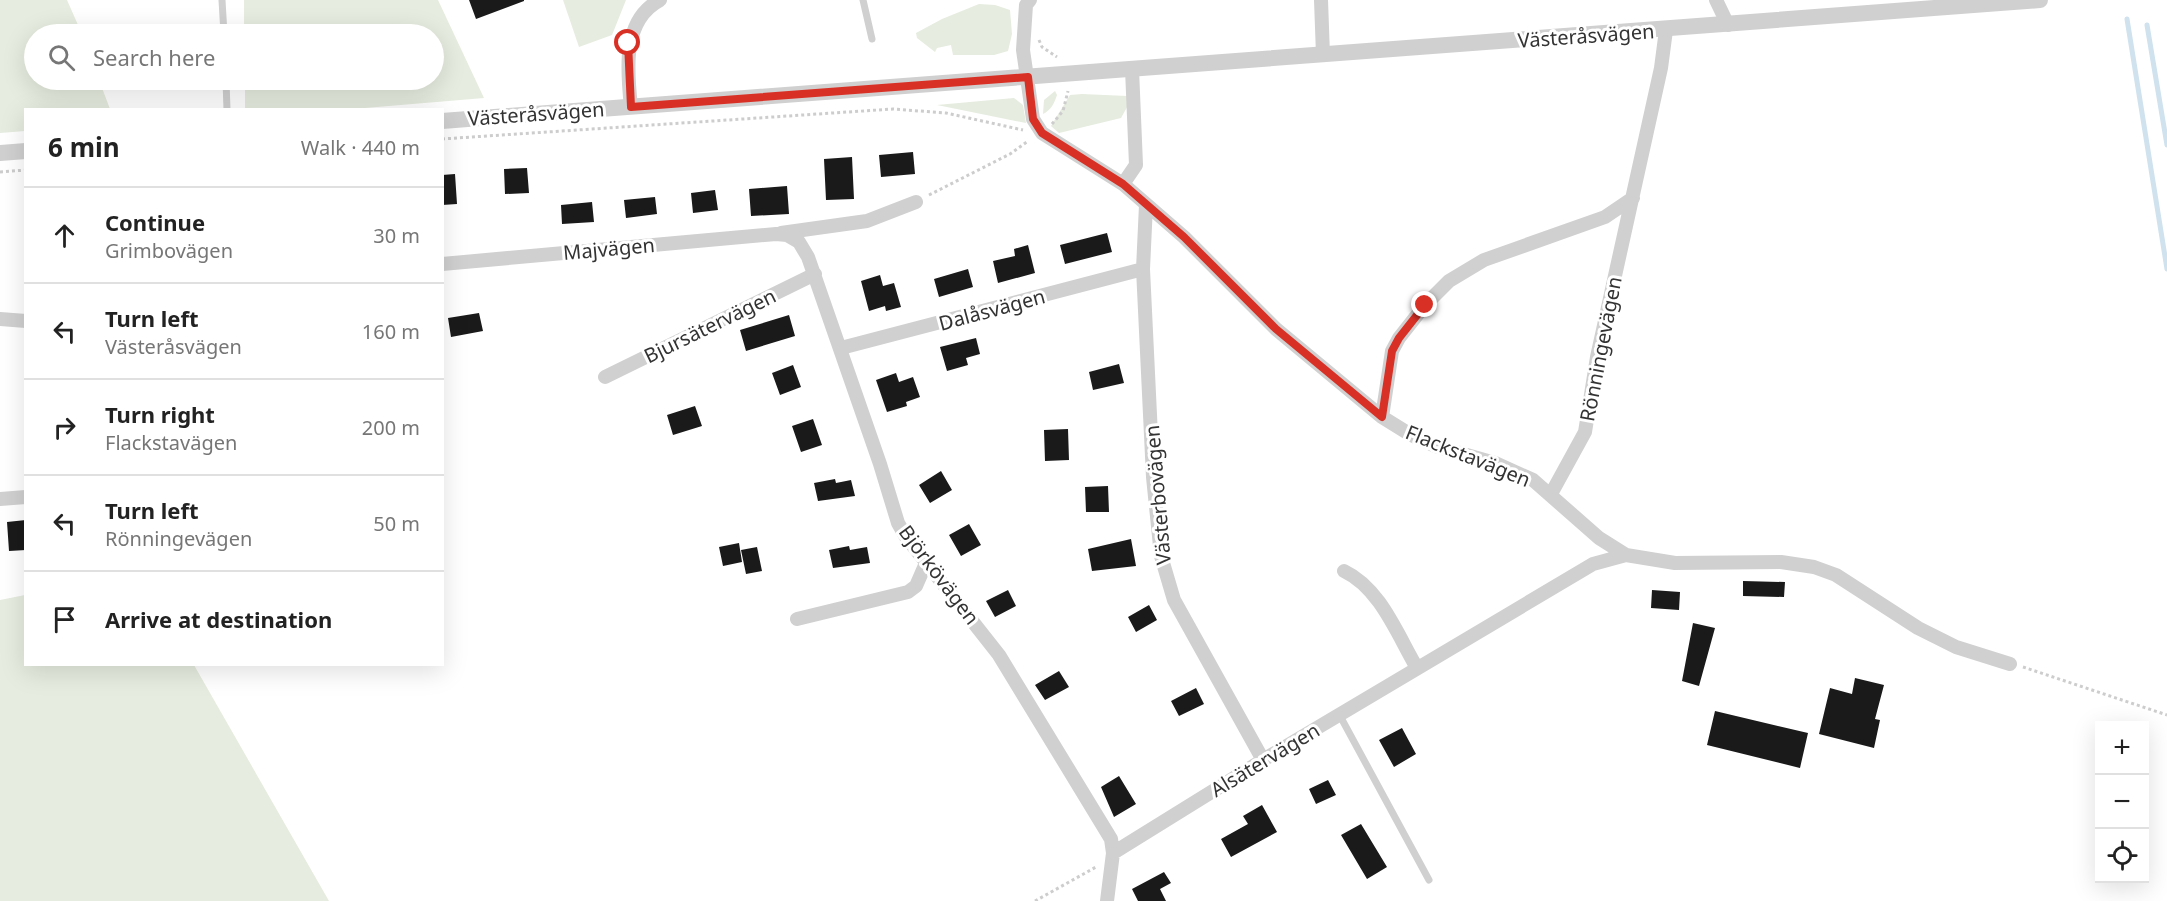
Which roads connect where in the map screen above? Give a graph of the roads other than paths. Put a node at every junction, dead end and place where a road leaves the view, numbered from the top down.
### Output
1 (222, 0) edge
2 (863, 0) edge
3 (1030, 0) edge
4 (1321, 0) edge
5 (1716, 0) edge
6 (2040, 0) edge
7 (652, 2) edge
8 (1896, 6) edge
9 (223, 24) edge
10 (1728, 25) junction
11 (1666, 30) junction
12 (872, 39) dead end
13 (1323, 55) junction
14 (1132, 69) junction
15 (1028, 77) junction
16 (226, 90) edge
17 (631, 107) junction
18 (227, 108) edge
19 (444, 121) edge
20 (24, 151) edge
21 (0, 153) edge
22 (1123, 184) junction
23 (1633, 198) junction
24 (916, 202) road end
25 (1146, 205) junction
26 (776, 234) junction
27 (444, 264) edge
28 (1143, 269) junction
29 (815, 274) junction
30 (0, 319) edge
31 (24, 321) edge
32 (841, 348) junction
33 (605, 377) dead end
34 (1382, 417) junction
35 (1551, 494) junction
36 (24, 498) edge
37 (0, 499) edge
38 (1626, 555) junction
39 (926, 563) junction
40 (1344, 571) dead end
41 (797, 619) dead end
42 (2010, 664) road end
43 (1417, 668) junction
44 (1339, 714) junction
45 (1263, 760) junction
46 (1113, 853) junction
47 (1429, 880) dead end
48 (1107, 901) edge

1 - 9 lane
2 - 12 lane
3 - 15 street, Flackstavägen
4 - 13 street
5 - 10 street
6 - 8 street, Västeråsvägen
7 - 17 street
8 - 10 street, Västeråsvägen
10 - 11 street, Västeråsvägen
11 - 13 street, Västeråsvägen
11 - 23 street, Rönningevägen
13 - 14 street, Västeråsvägen
14 - 15 street, Västeråsvägen
14 - 22 street
15 - 17 street, Västeråsvägen
15 - 22 street, Flackstavägen
16 - 18 lane
17 - 19 street, Västeråsvägen
20 - 21 street
22 - 25 street, Flackstavägen
23 - 34 street
23 - 35 street, Rönningevägen
24 - 26 street, Majvägen
25 - 28 street, Västerbovägen
25 - 34 street, Flackstavägen
26 - 27 street, Majvägen
26 - 29 street
28 - 32 street, Dalåsvägen
28 - 45 street, Västerbovägen
29 - 32 street, Björkövägen
29 - 33 street, Bjursätervägen
30 - 31 street
32 - 39 street, Björkövägen
34 - 35 street, Flackstavägen
35 - 38 street, Flackstavägen
36 - 37 street
38 - 42 street, Flackstavägen
38 - 43 street, Alsätervägen
39 - 41 street
39 - 46 street, Björkövägen
40 - 43 street
43 - 44 street, Alsätervägen
44 - 45 street, Alsätervägen
44 - 47 lane
45 - 46 street, Alsätervägen
46 - 48 street

